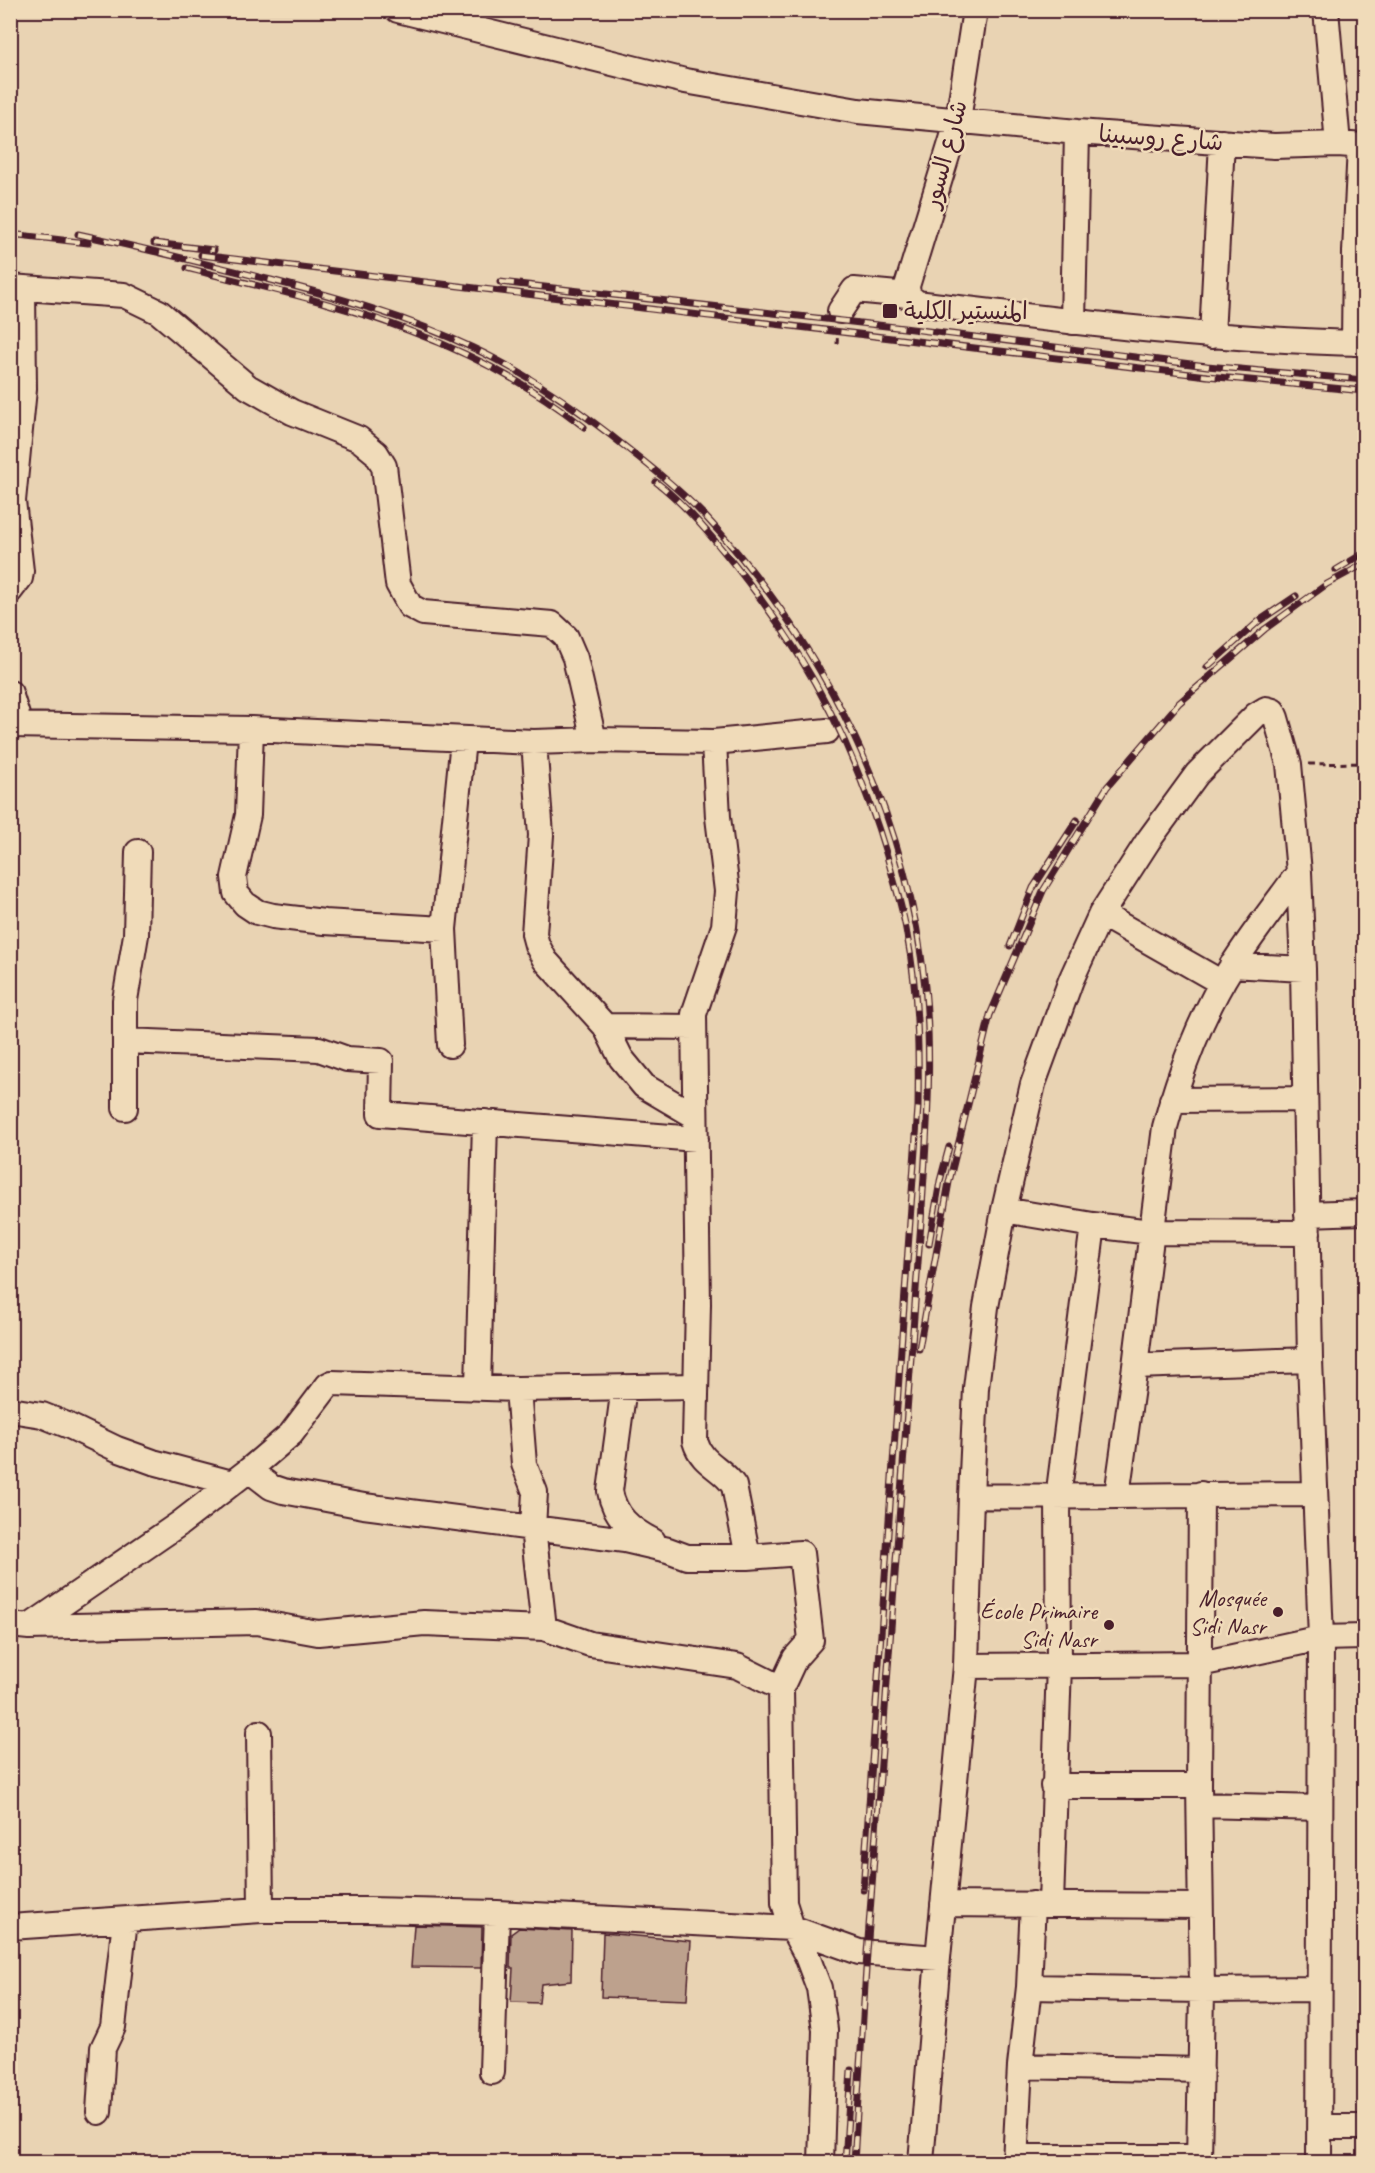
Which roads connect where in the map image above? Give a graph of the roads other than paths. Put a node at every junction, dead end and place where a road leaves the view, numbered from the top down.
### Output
1 (398, 10) edge
2 (975, 10) edge
3 (1326, 10) edge
4 (958, 120) junction
5 (1077, 132) junction
6 (1222, 142) junction
7 (1354, 146) edge
8 (17, 288) edge
9 (908, 295) junction
10 (840, 311) dead end
11 (1074, 322) junction
12 (1212, 336) junction
13 (1359, 343) edge
14 (10, 591) edge
15 (10, 693) edge
16 (15, 725) edge
17 (251, 729) junction
18 (827, 731) dead end
19 (463, 740) junction
20 (594, 740) junction
21 (534, 741) junction
22 (714, 742) junction
23 (138, 852) dead end
24 (1299, 872) junction
25 (1101, 914) junction
26 (444, 929) junction
27 (1303, 969) junction
28 (1227, 974) junction
29 (605, 1026) junction
30 (694, 1027) junction
31 (126, 1041) junction
32 (450, 1044) dead end
33 (1304, 1099) junction
34 (1172, 1100) junction
35 (125, 1108) dead end
36 (485, 1122) junction
37 (695, 1127) junction
38 (1004, 1210) junction
39 (1365, 1212) edge
40 (1308, 1223) junction
41 (1092, 1225) junction
42 (1151, 1232) junction
43 (1311, 1360) junction
44 (1136, 1366) junction
45 (696, 1386) junction
46 (478, 1387) junction
47 (624, 1387) junction
48 (518, 1389) junction
49 (10, 1410) edge
50 (240, 1477) junction
51 (1201, 1494) junction
52 (1315, 1494) junction
53 (1117, 1495) junction
54 (970, 1496) junction
55 (1058, 1498) junction
56 (533, 1528) junction
57 (669, 1550) junction
58 (748, 1557) junction
59 (20, 1626) edge
60 (544, 1628) junction
61 (1365, 1637) edge
62 (1321, 1638) junction
63 (1059, 1664) junction
64 (1200, 1664) junction
65 (966, 1666) junction
66 (781, 1688) junction
67 (259, 1733) dead end
68 (1053, 1786) junction
69 (1199, 1796) junction
70 (1320, 1808) junction
71 (943, 1904) junction
72 (1042, 1904) junction
73 (1200, 1906) junction
74 (261, 1910) junction
75 (497, 1913) junction
76 (125, 1920) junction
77 (10, 1927) edge
78 (792, 1928) junction
79 (938, 1958) junction
80 (1029, 1987) junction
81 (1318, 1989) junction
82 (1202, 1990) junction
83 (1020, 2066) junction
84 (1201, 2070) junction
85 (492, 2073) dead end
86 (99, 2112) dead end
87 (1320, 2127) junction
88 (1365, 2127) edge
89 (1015, 2160) edge
90 (1199, 2160) edge
91 (821, 2163) edge
92 (921, 2163) edge
93 (1319, 2163) edge

1 - 4 street, شارع روسبينا
2 - 4 street, شارع السور
3 - 7 street
4 - 5 street, شارع روسبينا
4 - 9 street, شارع السور
5 - 6 street, شارع روسبينا
5 - 11 street
6 - 7 street, شارع روسبينا
6 - 12 street
7 - 13 street
8 - 14 street
8 - 20 street
9 - 10 street
9 - 11 street
11 - 12 street
12 - 13 street
15 - 16 street
16 - 17 street
17 - 19 street
17 - 26 street
18 - 22 street
19 - 21 street
19 - 26 street
20 - 21 street
20 - 22 street
21 - 29 street
22 - 30 street
23 - 31 street
24 - 25 street
24 - 27 street
24 - 28 street
25 - 28 street
25 - 38 street
26 - 32 street
27 - 28 street
27 - 33 street
28 - 34 street
29 - 30 street
29 - 37 street
30 - 37 street
31 - 35 street
31 - 36 street
33 - 34 street
33 - 40 street
34 - 42 street
36 - 37 street
36 - 46 street
37 - 45 street
38 - 41 street
38 - 54 street
39 - 40 street
40 - 42 street
40 - 43 street
41 - 42 street
41 - 55 street
42 - 44 street
43 - 44 street
43 - 52 street
44 - 53 street
45 - 47 street
45 - 58 street
46 - 48 street
46 - 50 street
47 - 48 street
47 - 57 street
48 - 56 street
49 - 50 street
50 - 56 street
50 - 59 street
51 - 52 street
51 - 53 street
51 - 64 street
52 - 62 street
53 - 55 street
54 - 55 street
54 - 65 street
55 - 63 street
56 - 57 street
56 - 60 street
57 - 58 street
58 - 66 street
59 - 60 street
60 - 66 street
61 - 62 street
62 - 64 street
62 - 70 street
63 - 64 street
63 - 65 street
63 - 68 street
64 - 69 street
65 - 71 street
66 - 78 street
67 - 74 street
68 - 69 street
68 - 72 street
69 - 70 street
69 - 73 street
70 - 81 street
71 - 72 street
71 - 79 street
72 - 73 street
72 - 80 street
73 - 82 street
74 - 75 street
74 - 76 street
75 - 78 street
75 - 85 street
76 - 77 street
76 - 86 street
78 - 79 street
78 - 91 street
79 - 92 street
80 - 82 street
80 - 83 street
81 - 82 street
81 - 87 street
82 - 84 street
83 - 84 street
83 - 89 street
84 - 90 street
87 - 88 street
87 - 93 street
89 - 90 street

